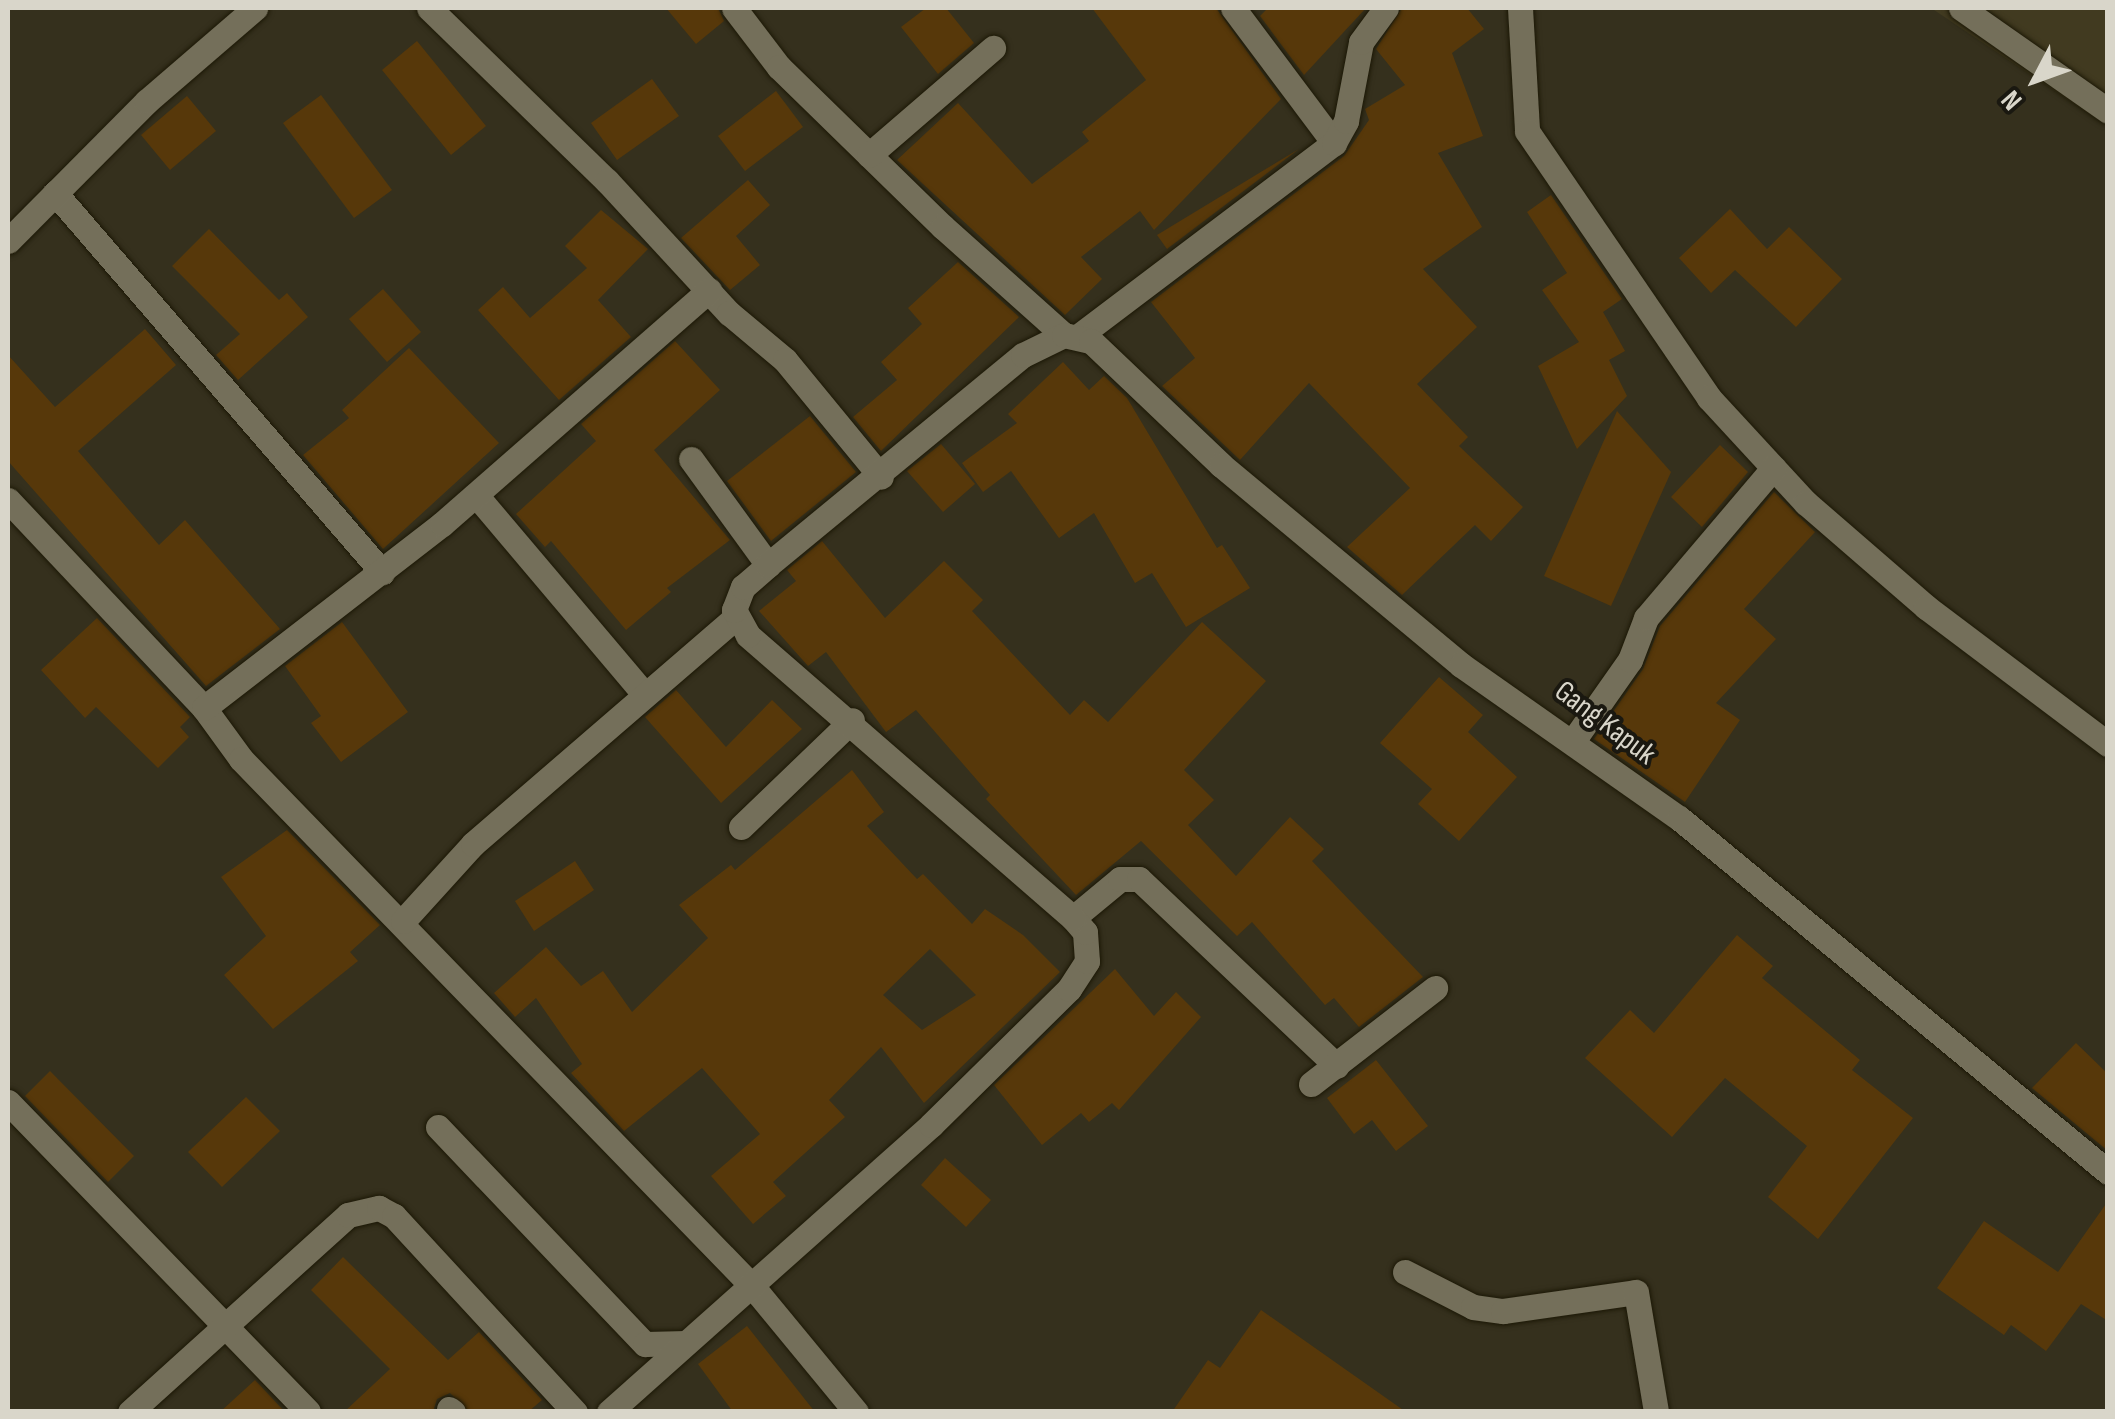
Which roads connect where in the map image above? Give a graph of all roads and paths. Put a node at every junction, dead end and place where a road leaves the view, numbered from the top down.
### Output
1 (255, 8) edge
2 (430, 8) edge
3 (734, 8) edge
4 (1233, 8) edge
5 (1386, 8) edge
6 (1520, 8) edge
7 (1961, 8) edge
8 (994, 48) dead end
9 (2108, 111) edge
10 (1334, 143) junction
11 (870, 156) junction
12 (55, 193) junction
13 (8, 241) edge
14 (709, 290) junction
15 (1072, 335) junction
16 (691, 458) dead end
17 (1773, 468) junction
18 (881, 477) junction
19 (476, 495) junction
20 (8, 500) edge
21 (768, 565) junction
22 (382, 572) junction
23 (736, 616) junction
24 (644, 694) junction
25 (204, 708) junction
26 (852, 720) junction
27 (1574, 740) junction
28 (2108, 744) edge
29 (741, 828) dead end
30 (1073, 918) junction
31 (402, 920) junction
32 (1435, 988) dead end
33 (1337, 1066) junction
34 (1312, 1084) dead end
35 (8, 1102) edge
36 (438, 1126) dead end
37 (2108, 1172) edge
38 (1405, 1272) dead end
39 (753, 1287) junction
40 (224, 1327) junction
41 (686, 1343) junction
42 (130, 1412) edge
43 (308, 1412) edge
44 (576, 1412) edge
45 (609, 1412) edge
46 (856, 1412) edge
47 (1656, 1412) edge

1 - 12 street
2 - 14 street
3 - 11 street, Gang Kapuk
4 - 10 street
5 - 10 street
6 - 17 street
7 - 9 street
8 - 11 street
10 - 15 street
11 - 15 street, Gang Kapuk
12 - 13 street
12 - 22 street
14 - 18 street
14 - 19 street
15 - 18 street
15 - 27 street, Gang Kapuk
16 - 21 street
17 - 27 street
17 - 28 street
18 - 21 street
19 - 22 street
19 - 24 street
20 - 25 street
21 - 23 street
22 - 25 street
23 - 24 street
23 - 26 street
24 - 31 street
25 - 31 street
26 - 29 street
26 - 30 street
27 - 37 street, Gang Kapuk
30 - 33 street
30 - 39 street
31 - 39 street
32 - 33 street
33 - 34 street
35 - 40 street
36 - 41 street
38 - 47 street
39 - 41 street
39 - 46 street
40 - 42 street
40 - 43 street
40 - 44 street
41 - 45 street

